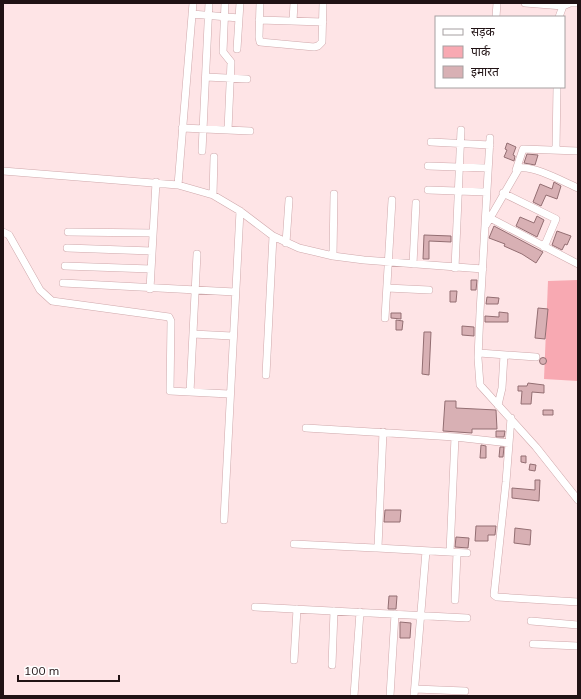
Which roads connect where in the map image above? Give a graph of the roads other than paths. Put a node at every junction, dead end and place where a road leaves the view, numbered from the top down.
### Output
1 (193, 3) edge
2 (209, 3) edge
3 (225, 3) edge
4 (240, 3) edge
5 (260, 3) edge
6 (294, 3) edge
7 (323, 3) edge
8 (497, 3) edge
9 (527, 3) edge
10 (578, 4) edge
11 (562, 6) junction
12 (192, 14) junction
13 (208, 16) junction
14 (224, 16) junction
15 (496, 16) edge
16 (559, 16) edge
17 (239, 18) junction
18 (259, 20) junction
19 (293, 21) junction
20 (323, 22) junction
21 (237, 49) dead end
22 (206, 77) junction
23 (230, 78) junction
24 (247, 79) dead end
25 (557, 88) edge
26 (182, 128) junction
27 (203, 129) junction
28 (228, 130) junction
29 (461, 130) dead end
30 (250, 131) dead end
31 (431, 142) dead end
32 (460, 144) junction
33 (556, 149) junction
34 (202, 151) dead end
35 (578, 151) edge
36 (214, 158) dead end
37 (428, 166) dead end
38 (459, 167) junction
39 (488, 168) junction
40 (516, 170) junction
41 (3, 171) edge
42 (156, 182) junction
43 (178, 184) junction
44 (578, 188) edge
45 (428, 190) dead end
46 (458, 191) junction
47 (487, 192) junction
48 (503, 193) junction
49 (334, 194) dead end
50 (213, 195) junction
51 (289, 200) dead end
52 (392, 200) dead end
53 (416, 203) dead end
54 (240, 211) junction
55 (490, 218) junction
56 (485, 227) junction
57 (3, 232) edge
58 (68, 232) dead end
59 (153, 233) junction
60 (272, 236) junction
61 (286, 243) junction
62 (67, 248) dead end
63 (544, 248) junction
64 (152, 251) junction
65 (197, 254) dead end
66 (333, 256) junction
67 (388, 262) junction
68 (413, 264) junction
69 (578, 264) edge
70 (65, 266) dead end
71 (455, 268) junction
72 (151, 269) junction
73 (483, 270) junction
74 (64, 283) dead end
75 (387, 288) junction
76 (150, 289) junction
77 (195, 290) junction
78 (429, 290) dead end
79 (235, 292) junction
80 (385, 318) dead end
81 (193, 334) junction
82 (232, 336) junction
83 (479, 353) junction
84 (504, 355) junction
85 (536, 357) dead end
86 (266, 375) dead end
87 (190, 392) junction
88 (229, 394) junction
89 (498, 405) junction
90 (511, 418) junction
91 (306, 428) dead end
92 (383, 432) junction
93 (455, 437) junction
94 (509, 443) junction
95 (578, 500) edge
96 (224, 520) dead end
97 (294, 544) dead end
98 (377, 548) junction
99 (426, 551) junction
100 (454, 553) junction
101 (467, 553) dead end
102 (455, 600) dead end
103 (578, 602) edge
104 (255, 607) dead end
105 (297, 609) junction
106 (334, 611) junction
107 (360, 612) junction
108 (395, 614) junction
109 (420, 615) junction
110 (467, 618) dead end
111 (531, 621) dead end
112 (578, 625) edge
113 (533, 644) dead end
114 (578, 646) edge
115 (294, 660) dead end
116 (332, 665) dead end
117 (465, 691) dead end
118 (415, 692) edge
119 (354, 696) edge
120 (390, 696) edge

1 - 12 street
2 - 13 street
3 - 14 street
4 - 17 street
5 - 18 street
6 - 19 street
7 - 20 street
8 - 15 street
9 - 11 street
10 - 11 street
11 - 16 street
12 - 13 street
12 - 26 street
13 - 14 street
13 - 22 street
14 - 17 street
14 - 23 street
17 - 21 street
18 - 19 street
18 - 20 street
19 - 20 street
22 - 23 street
22 - 27 street
23 - 24 street
23 - 28 street
25 - 33 street
26 - 27 street
26 - 43 street
27 - 28 street
27 - 34 street
28 - 30 street
29 - 32 street
31 - 32 street
32 - 38 street
32 - 39 street
33 - 35 street
33 - 40 street
36 - 50 street
37 - 38 street
38 - 39 street
38 - 46 street
39 - 47 street
40 - 44 street
40 - 48 street
41 - 42 street
42 - 43 street
42 - 59 street
43 - 50 street
45 - 46 street
46 - 47 street
46 - 71 street
47 - 56 street
48 - 55 street
48 - 63 street
49 - 66 street
50 - 54 street
51 - 61 street
52 - 67 street
53 - 68 street
54 - 60 street
54 - 79 street
55 - 56 street
55 - 63 street
56 - 73 street
57 - 87 street
58 - 59 street
59 - 64 street
60 - 61 street
60 - 86 street
61 - 66 street
62 - 64 street
63 - 69 street
64 - 72 street
65 - 77 street
66 - 67 street
67 - 68 street
67 - 75 street
68 - 71 street
70 - 72 street
71 - 73 street
72 - 76 street
73 - 83 street
74 - 76 street
75 - 78 street
75 - 80 street
76 - 77 street
77 - 79 street
77 - 81 street
79 - 82 street
81 - 82 street
81 - 87 street
82 - 88 street
83 - 84 street
83 - 89 street
84 - 85 street
84 - 89 street
87 - 88 street
88 - 96 street
89 - 90 street
90 - 94 street
90 - 95 street
91 - 92 street
92 - 93 street
92 - 98 street
93 - 94 street
93 - 100 street
94 - 103 street
97 - 98 street
98 - 99 street
99 - 100 street
99 - 109 street
100 - 101 street
100 - 102 street
104 - 105 street
105 - 106 street
105 - 115 street
106 - 107 street
106 - 116 street
107 - 108 street
107 - 119 street
108 - 109 street
108 - 120 street
109 - 110 street
109 - 118 street
111 - 112 street
113 - 114 street
117 - 118 street

